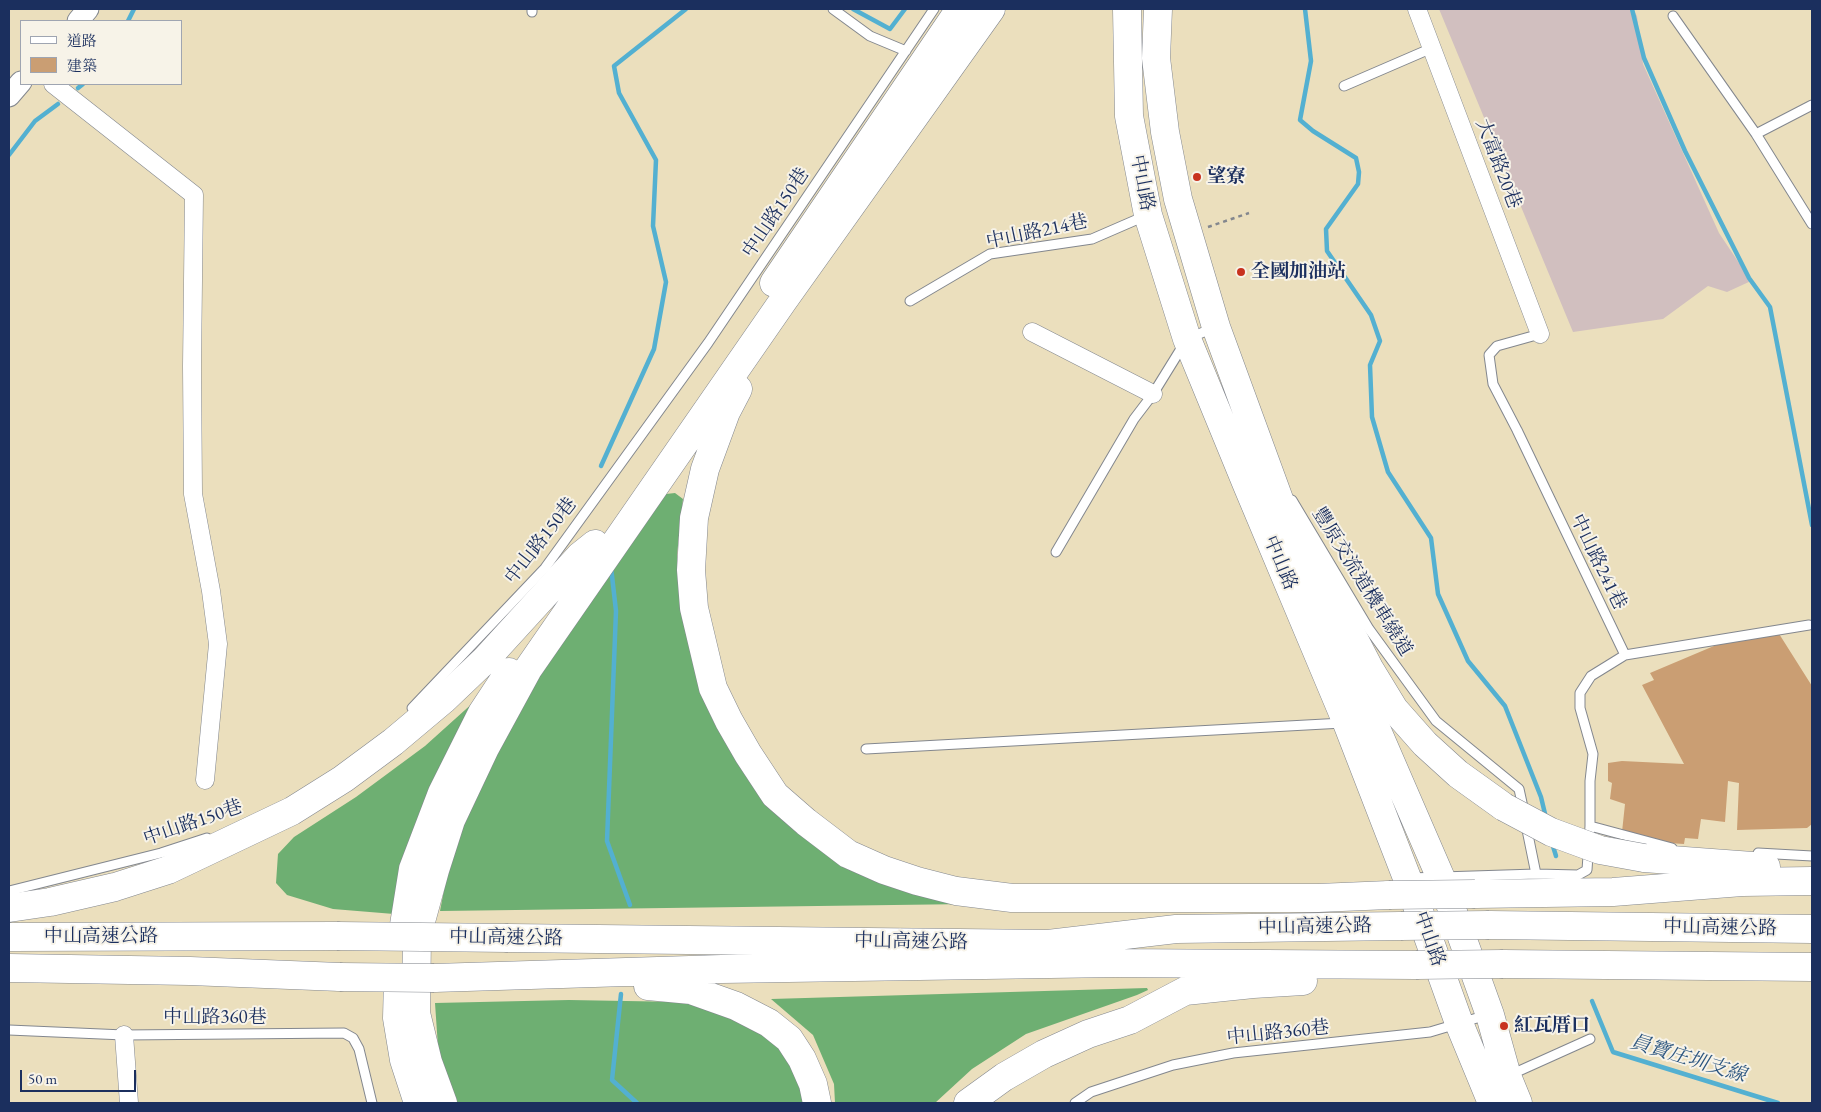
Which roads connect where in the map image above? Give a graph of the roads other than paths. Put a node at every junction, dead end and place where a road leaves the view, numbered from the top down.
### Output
1 (88, 9) edge
2 (833, 9) edge
3 (934, 9) edge
4 (960, 9) edge
5 (991, 9) edge
6 (1127, 9) edge
7 (1158, 9) edge
8 (1417, 9) edge
9 (1673, 16) dead end
10 (79, 20) edge
11 (1432, 48) junction
12 (906, 51) junction
13 (20, 83) edge
14 (54, 85) edge
15 (1344, 86) dead end
16 (9, 96) edge
17 (1812, 105) edge
18 (1756, 134) junction
19 (1148, 215) junction
20 (1812, 224) edge
21 (910, 301) dead end
22 (783, 302) junction
23 (1216, 327) junction
24 (1032, 332) dead end
25 (1540, 334) joint
26 (1188, 339) junction
27 (1153, 394) junction
28 (1259, 444) junction
29 (1291, 532) junction
30 (595, 544) junction
31 (1056, 552) dead end
32 (1810, 625) dead end
33 (1625, 654) junction
34 (408, 712) dead end
35 (1347, 723) junction
36 (866, 749) dead end
37 (365, 751) dead end
38 (206, 780) dead end
39 (309, 789) dead end
40 (267, 812) dead end
41 (1590, 826) junction
42 (232, 829) dead end
43 (215, 835) dead end
44 (1677, 848) dead end
45 (1748, 853) dead end
46 (1812, 856) edge
47 (1812, 868) edge
48 (1536, 874) junction
49 (1440, 876) junction
50 (1812, 881) edge
51 (1398, 886) junction
52 (9, 891) edge
53 (9, 908) edge
54 (1812, 929) edge
55 (9, 937) edge
56 (1357, 965) junction
57 (1812, 967) edge
58 (9, 968) edge
59 (434, 978) junction
60 (1490, 1015) junction
61 (1459, 1022) junction
62 (9, 1030) edge
63 (124, 1035) junction
64 (1590, 1039) dead end
65 (1495, 1086) edge
66 (129, 1103) edge
67 (372, 1103) edge
68 (418, 1103) edge
69 (443, 1103) edge
70 (817, 1103) edge
71 (968, 1103) edge
72 (1075, 1103) edge
73 (1518, 1103) edge

1 - 10 street
2 - 12 lane
3 - 12 lane, 中山路150巷
4 - 30 main road
5 - 22 main road
6 - 19 main road, 中山路
7 - 23 main road, 中山路
8 - 11 street, 大富路20巷
9 - 18 lane
11 - 15 lane
11 - 25 street, 大富路20巷
12 - 34 lane, 中山路150巷
13 - 16 street
14 - 38 street
17 - 18 lane
18 - 20 lane
19 - 21 lane, 中山路214巷
19 - 26 main road, 中山路
22 - 51 main road
22 - 69 main road
23 - 26 lane
23 - 28 main road, 中山路
24 - 27 street
25 - 33 lane, 中山路241巷
26 - 27 lane
26 - 35 main road, 中山路
27 - 31 lane
28 - 29 main road, 中山路
28 - 48 lane, 豐原交流道機車繞道
29 - 47 main road, bridge
29 - 49 main road, 中山路
30 - 53 main road
30 - 68 main road
32 - 33 lane
33 - 41 lane
35 - 36 lane
35 - 51 main road, 中山路
37 - 39 lane
40 - 42 lane, 中山路150巷
41 - 44 lane
41 - 48 lane
43 - 52 lane, 中山路150巷
45 - 46 lane
48 - 49 lane
49 - 51 lane
49 - 60 main road, 中山路
50 - 51 main road, bridge
51 - 61 main road, 中山路
54 - 55 main road, 中山高速公路, bridge
56 - 57 main road, 中山高速公路, bridge
56 - 59 main road, 中山高速公路
56 - 71 main road
58 - 59 main road, 中山高速公路, bridge
59 - 70 main road
60 - 61 lane, 中山路360巷
60 - 65 main road, 中山路
61 - 65 main road, 中山路
61 - 72 lane, 中山路360巷
62 - 63 lane, 中山路360巷
63 - 66 street
63 - 67 lane, 中山路360巷
64 - 65 lane
65 - 73 main road, 中山路

